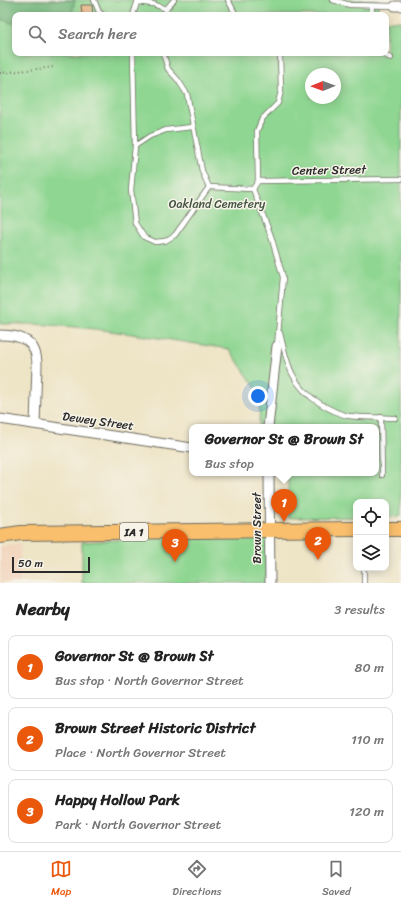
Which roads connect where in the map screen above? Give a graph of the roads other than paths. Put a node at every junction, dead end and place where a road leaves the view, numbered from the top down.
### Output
1 (94, 0) edge
2 (174, 0) edge
3 (228, 0) edge
4 (333, 0) edge
5 (367, 0) edge
6 (138, 1) edge
7 (369, 6) junction
8 (398, 6) edge
9 (166, 9) joint
10 (99, 12) edge
11 (134, 12) edge
12 (234, 12) edge
13 (372, 12) edge
14 (133, 56) edge
15 (164, 56) edge
16 (280, 56) edge
17 (386, 56) edge
18 (391, 58) dead end
19 (192, 127) junction
20 (135, 146) junction
21 (401, 179) edge
22 (258, 181) junction
23 (208, 186) junction
24 (253, 189) junction
25 (279, 328) junction
26 (0, 335) edge
27 (277, 346) joint
28 (381, 418) junction
29 (395, 418) dead end
30 (0, 419) edge
31 (34, 424) junction
32 (268, 424) edge
33 (189, 448) edge
34 (382, 474) dead end
35 (269, 476) edge
36 (353, 529) edge
37 (389, 529) edge
38 (401, 529) edge
39 (269, 531) junction
40 (0, 536) edge
41 (364, 571) edge
42 (270, 583) edge
43 (364, 583) edge

1 - 10 lane
2 - 9 lane
3 - 12 lane
4 - 7 lane
5 - 7 lane
6 - 9 lane
6 - 11 lane
7 - 8 lane
7 - 13 lane
14 - 20 lane
15 - 19 lane
16 - 22 lane
17 - 18 lane
19 - 20 lane
19 - 23 lane
20 - 23 lane
21 - 22 lane, Center Street
22 - 24 lane
23 - 24 lane
24 - 25 lane
25 - 27 lane
25 - 28 lane
26 - 31 street
27 - 32 street
28 - 29 lane
28 - 34 lane
30 - 31 street, Dewey Street
31 - 33 street, Dewey Street
35 - 39 street, Brown Street
36 - 39 main road, IA 1
37 - 38 main road
39 - 40 main road, IA 1
39 - 42 street, Brown Street
41 - 43 lane

